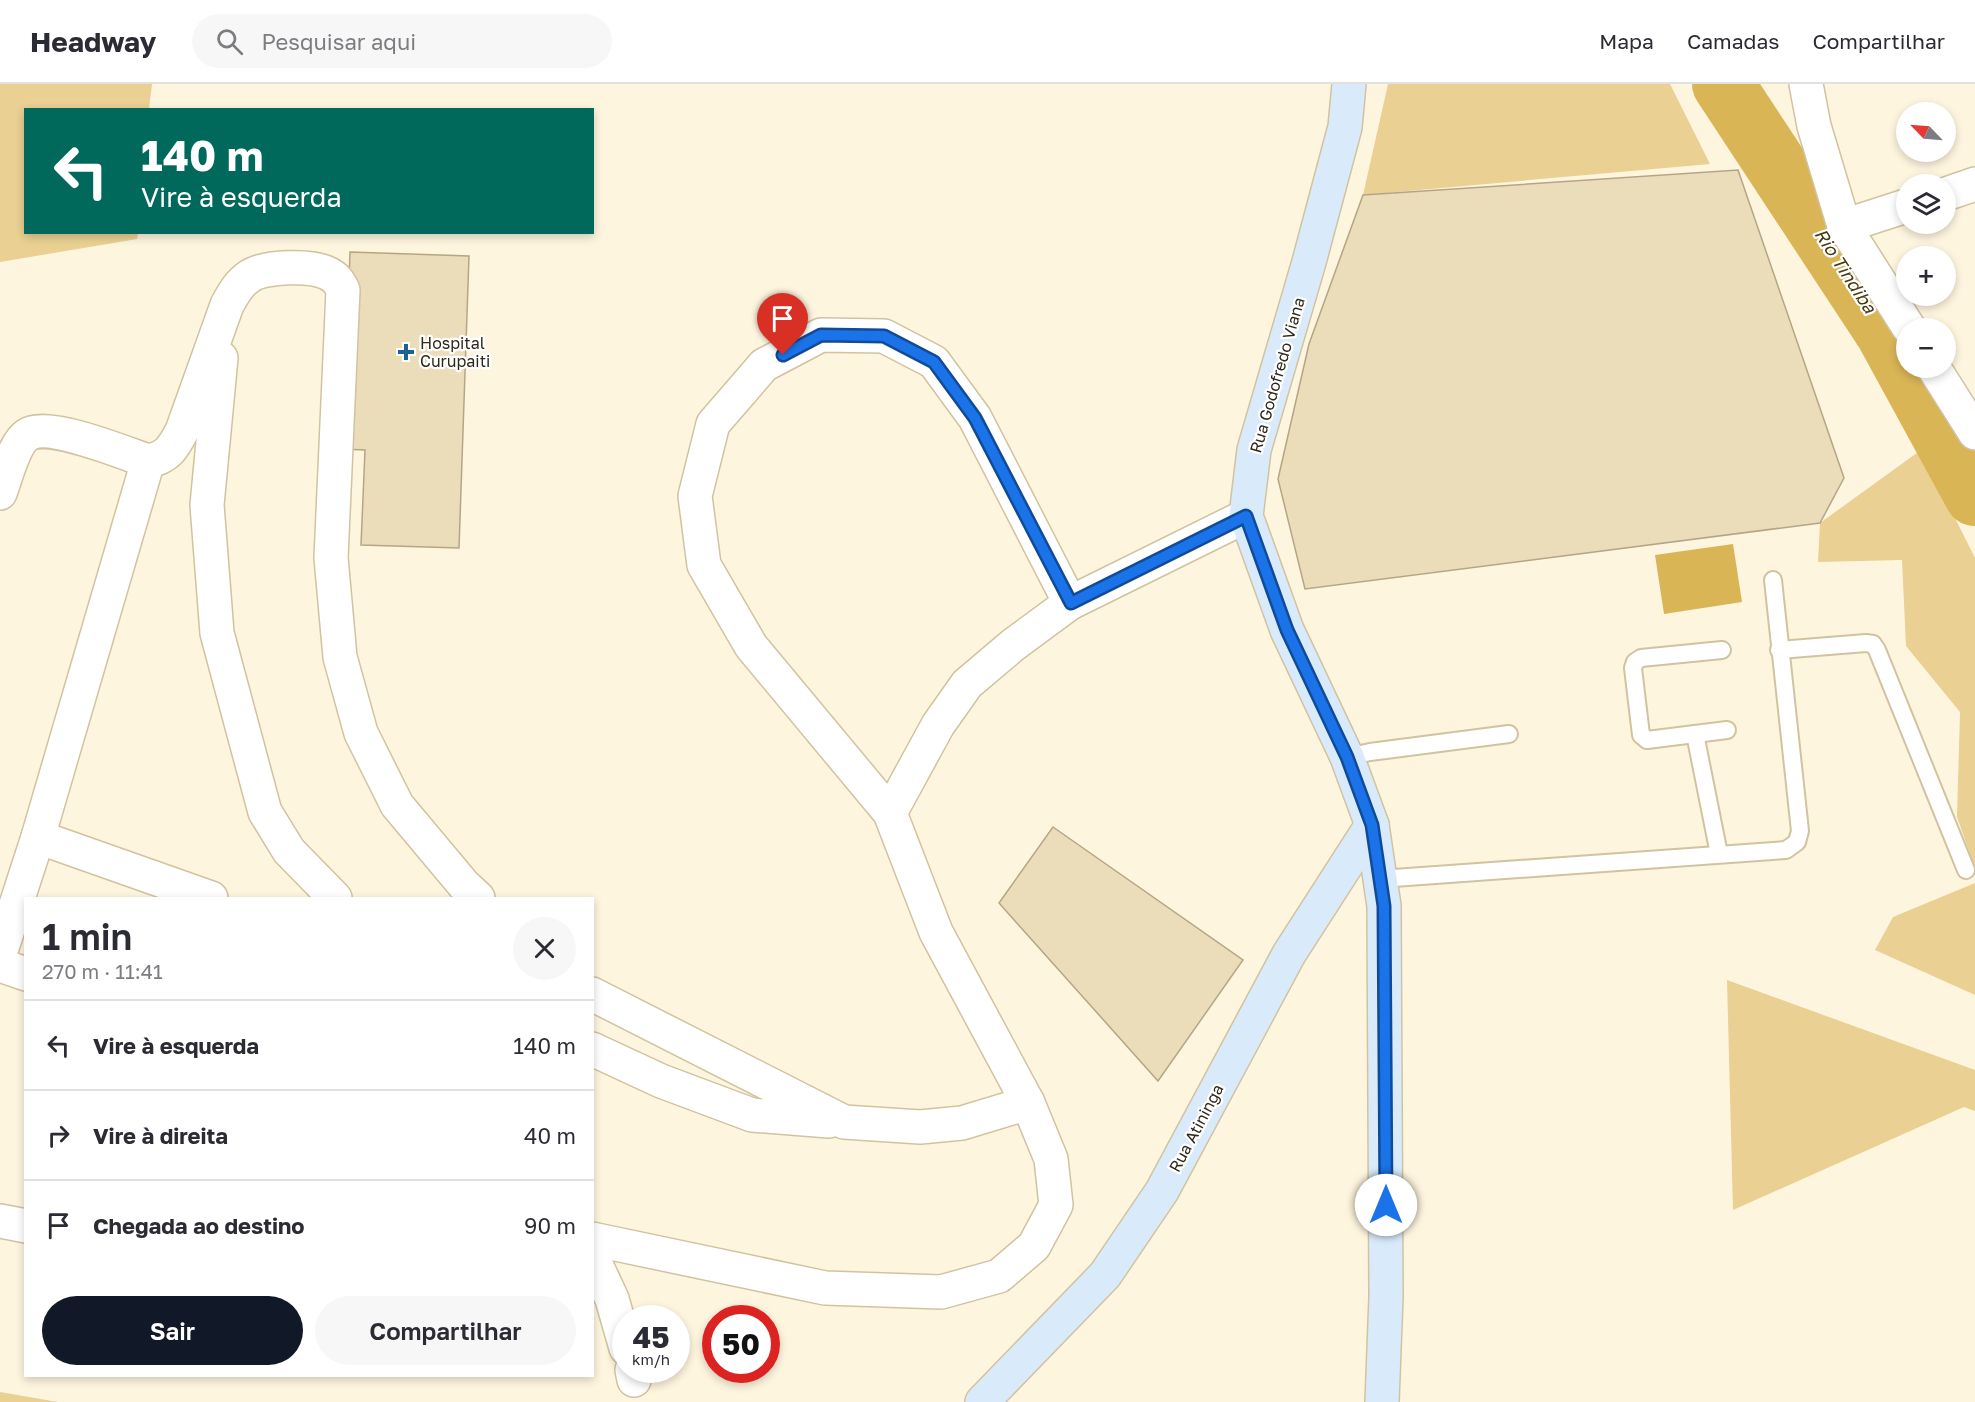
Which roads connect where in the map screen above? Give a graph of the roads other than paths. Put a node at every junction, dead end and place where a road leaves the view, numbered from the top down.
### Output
1 (1349, 84) edge
2 (1806, 84) edge
3 (1975, 184) edge
4 (1956, 191) edge
5 (1896, 209) edge
6 (1844, 226) junction
7 (227, 305) junction
8 (1903, 318) edge
9 (1940, 378) edge
10 (1975, 433) edge
11 (148, 461) junction
12 (0, 493) edge
13 (1246, 516) junction
14 (1773, 580) dead end
15 (1071, 603) junction
16 (1722, 650) dead end
17 (1779, 650) junction
18 (1727, 730) dead end
19 (1509, 734) dead end
20 (1695, 734) junction
21 (1347, 757) junction
22 (890, 813) junction
23 (1372, 825) junction
24 (38, 837) junction
25 (1719, 854) junction
26 (1966, 870) dead end
27 (1380, 879) junction
28 (208, 897) edge
29 (334, 897) edge
30 (477, 897) edge
31 (0, 954) edge
32 (0, 965) edge
33 (24, 973) edge
34 (594, 995) edge
35 (594, 1050) edge
36 (1028, 1104) junction
37 (844, 1122) junction
38 (0, 1221) edge
39 (24, 1226) edge
40 (594, 1239) edge
41 (594, 1260) edge
42 (614, 1305) edge
43 (982, 1402) edge
44 (1382, 1402) edge

1 - 13 main road, Rua Godofredo Viana
2 - 6 street
3 - 4 street
5 - 6 street
6 - 8 street
7 - 11 street
7 - 29 street
7 - 30 street
9 - 10 street
11 - 12 street
11 - 24 street
13 - 15 street
13 - 21 main road, Rua Godofredo Viana
14 - 17 lane
15 - 22 street
15 - 22 street
16 - 20 lane
17 - 25 lane
17 - 26 lane
18 - 20 lane
19 - 21 lane
20 - 25 lane
21 - 23 main road, Rua Godofredo Viana
22 - 36 street
23 - 27 main road, Rua Godofredo Viana
23 - 43 main road, Rua Atininga
24 - 28 street
24 - 31 street
25 - 27 lane
27 - 44 main road, Rua Godofredo Viana
32 - 33 street
34 - 37 street
35 - 37 street
36 - 37 street
36 - 40 street
38 - 39 street
41 - 42 street

